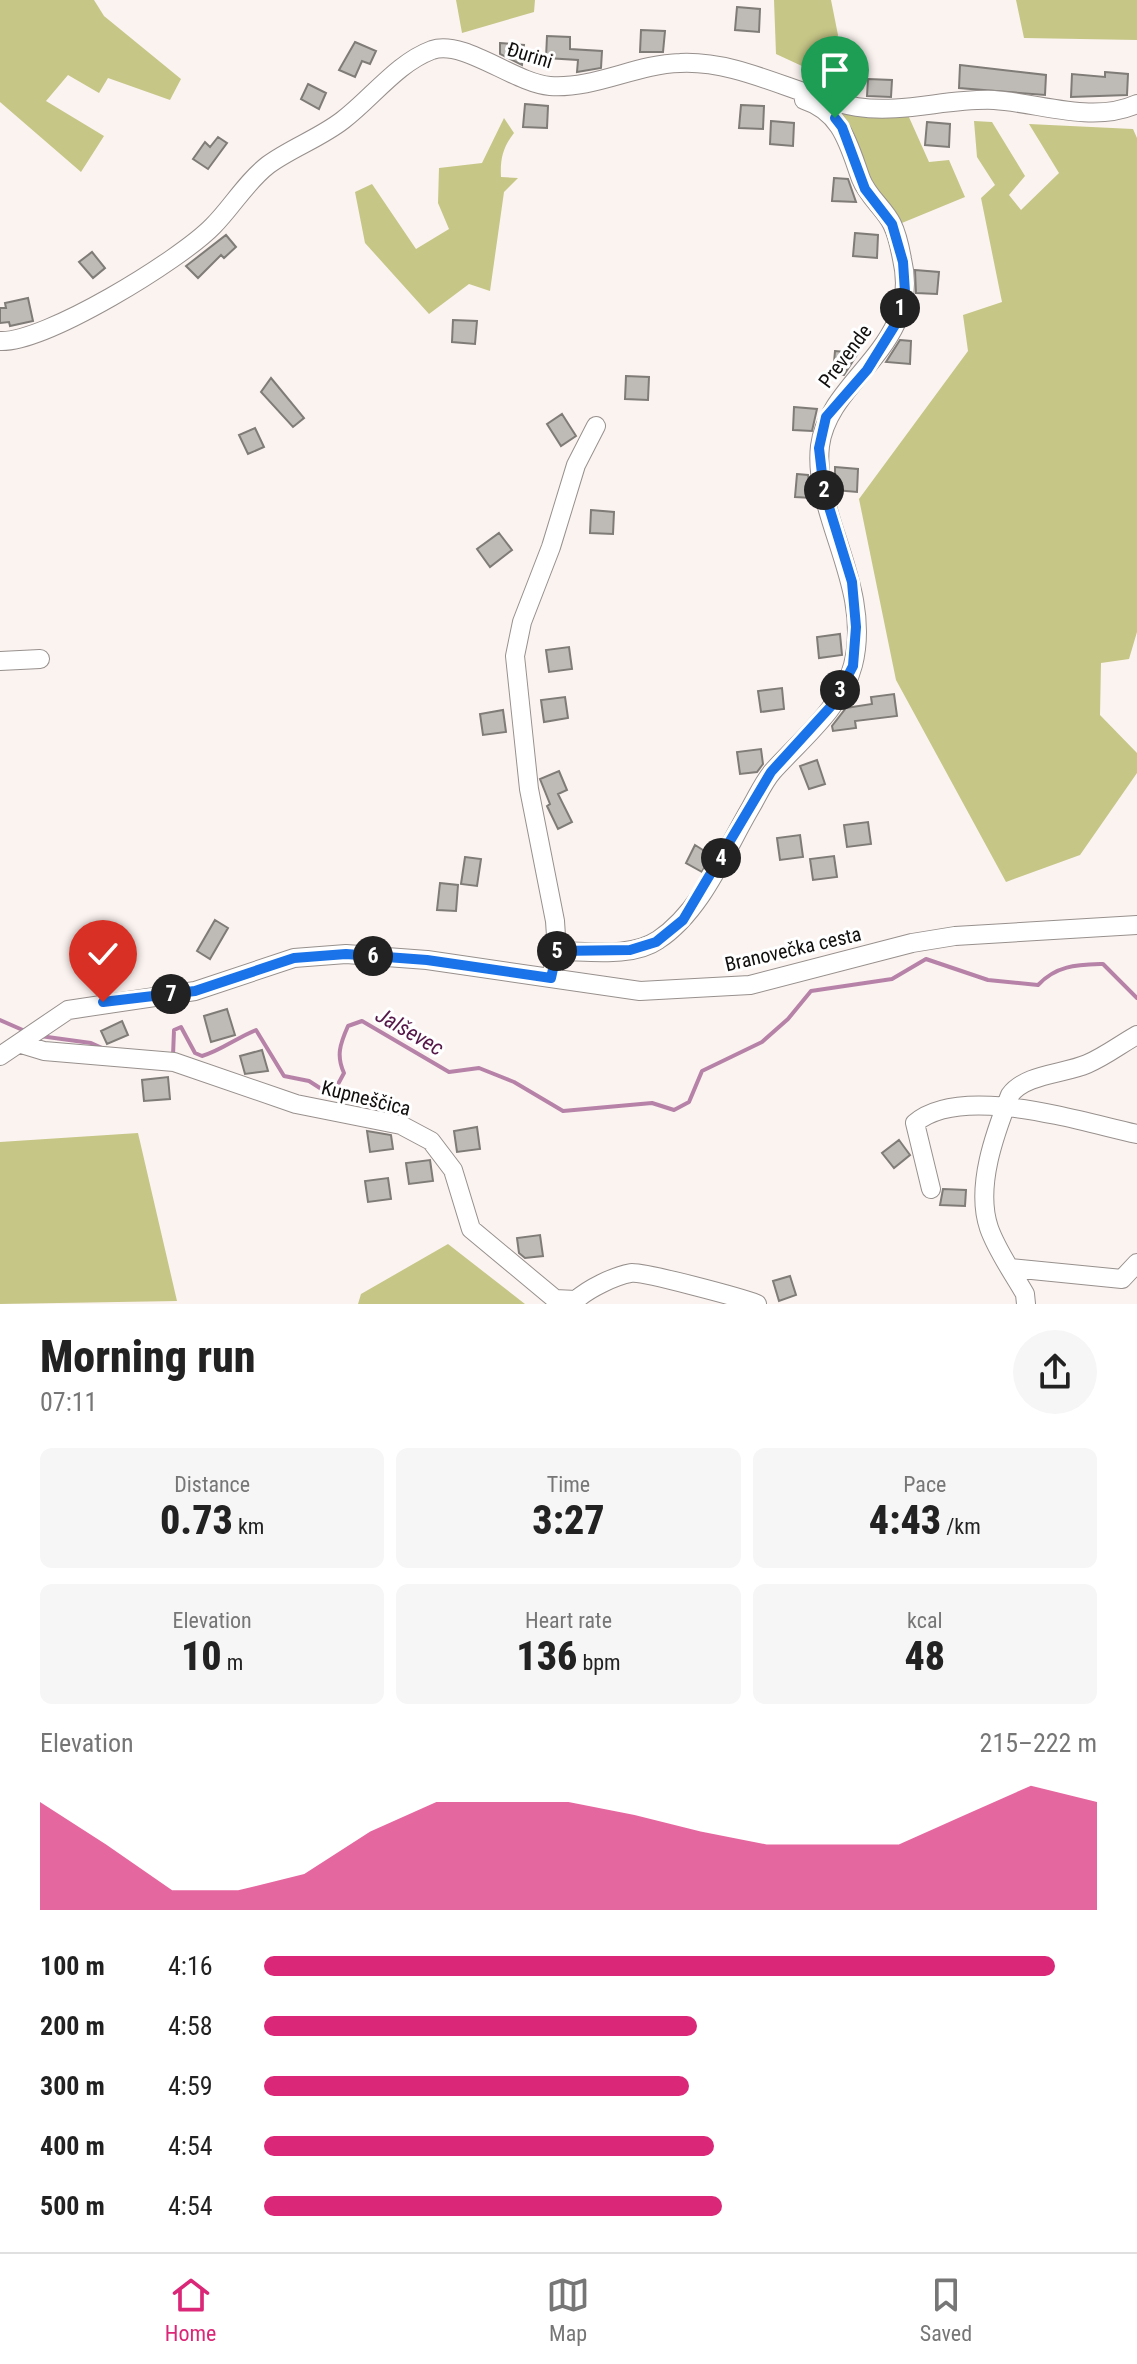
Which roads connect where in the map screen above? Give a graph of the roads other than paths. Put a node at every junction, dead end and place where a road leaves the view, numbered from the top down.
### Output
1 (728, 69) junction
2 (1137, 104) edge
3 (0, 341) edge
4 (596, 426) dead end
5 (40, 659) dead end
6 (0, 661) edge
7 (1137, 925) edge
8 (557, 951) junction
9 (551, 978) junction
10 (1137, 1035) edge
11 (27, 1038) junction
12 (0, 1056) edge
13 (1005, 1107) junction
14 (1137, 1134) edge
15 (931, 1189) dead end
16 (1137, 1263) edge
17 (1011, 1268) junction
18 (757, 1304) edge
19 (1026, 1304) edge

1 - 2 street, Đurini
1 - 3 street, Đurini
1 - 8 street, Prevende
4 - 8 street
5 - 6 street
7 - 9 street, Branovečka cesta
8 - 9 street
9 - 11 street, Branovečka cesta
10 - 13 street
11 - 12 street, Branovečka cesta
11 - 18 street, Kupneščica
13 - 14 street
13 - 15 street
13 - 17 street
16 - 17 street
17 - 19 street

